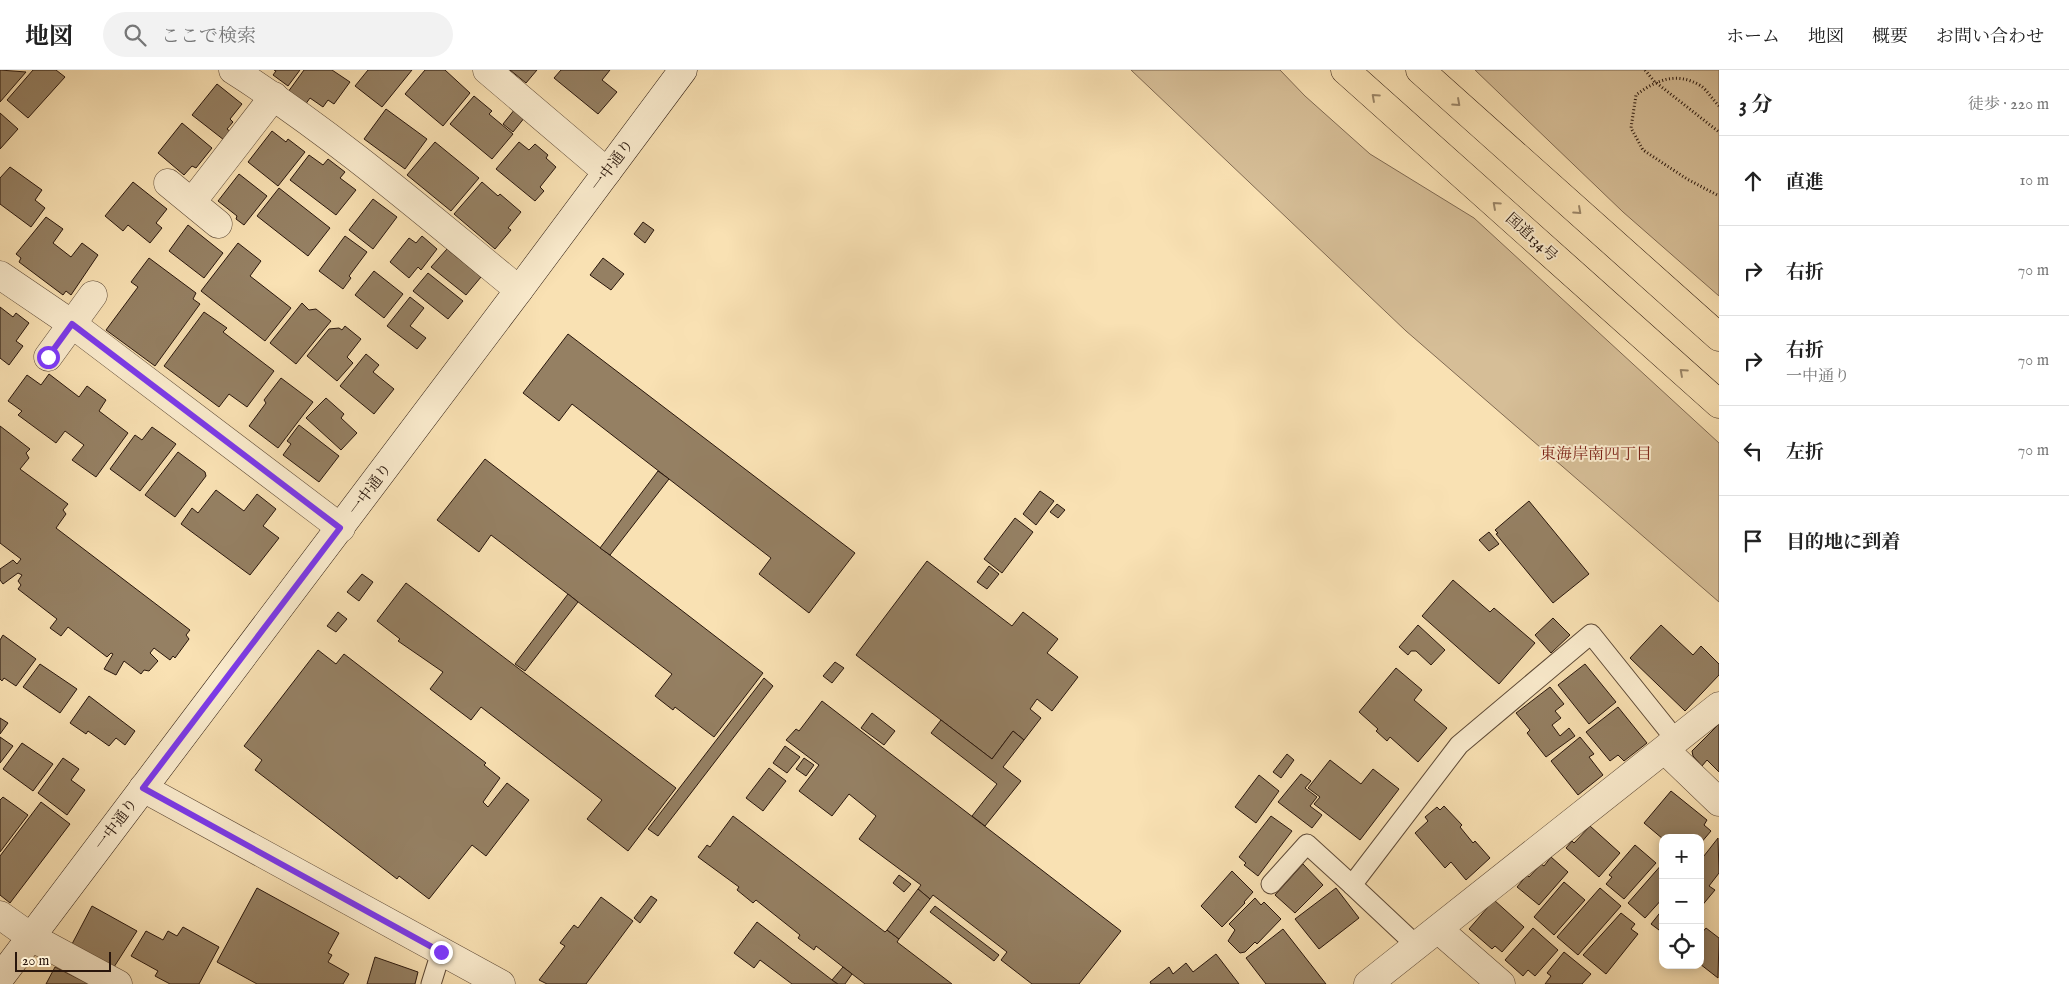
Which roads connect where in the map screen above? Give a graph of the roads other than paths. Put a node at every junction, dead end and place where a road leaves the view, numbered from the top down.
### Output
1 (233, 70) edge
2 (487, 70) edge
3 (683, 70) edge
4 (1345, 70) edge
5 (1420, 70) edge
6 (274, 96) junction
7 (607, 172) junction
8 (168, 183) dead end
9 (192, 202) junction
10 (218, 224) dead end
11 (0, 275) edge
12 (519, 290) junction
13 (93, 295) dead end
14 (72, 324) junction
15 (1719, 337) edge
16 (48, 357) dead end
17 (1719, 404) edge
18 (340, 528) junction
19 (1719, 706) edge
20 (1670, 745) junction
21 (143, 788) junction
22 (1719, 802) edge
23 (1270, 884) dead end
24 (1352, 885) junction
25 (0, 915) edge
26 (1439, 930) junction
27 (31, 937) junction
28 (1417, 946) junction
29 (441, 952) junction
30 (0, 978) edge
31 (118, 984) edge
32 (431, 984) edge
33 (501, 984) edge
34 (1368, 984) edge
35 (1501, 984) edge

1 - 6 street
2 - 7 street
3 - 7 street, 一中通り
17 -> 4 highway, 国道134号
5 -> 15 highway
6 - 9 street
6 - 12 street
7 - 12 street, 一中通り
8 - 9 street
9 - 10 street
11 - 14 street
12 - 18 street, 一中通り
13 - 14 street
14 - 16 street
14 - 18 street
18 - 21 street, 一中通り
19 - 20 street
20 - 22 street
20 - 24 lane
20 - 26 street
21 - 27 street, 一中通り
21 - 29 street
23 - 24 lane
24 - 28 lane
25 - 27 street
26 - 28 street
26 - 35 street
27 - 30 street, 一中通り
27 - 31 street
28 - 34 street
29 - 32 lane
29 - 33 street

